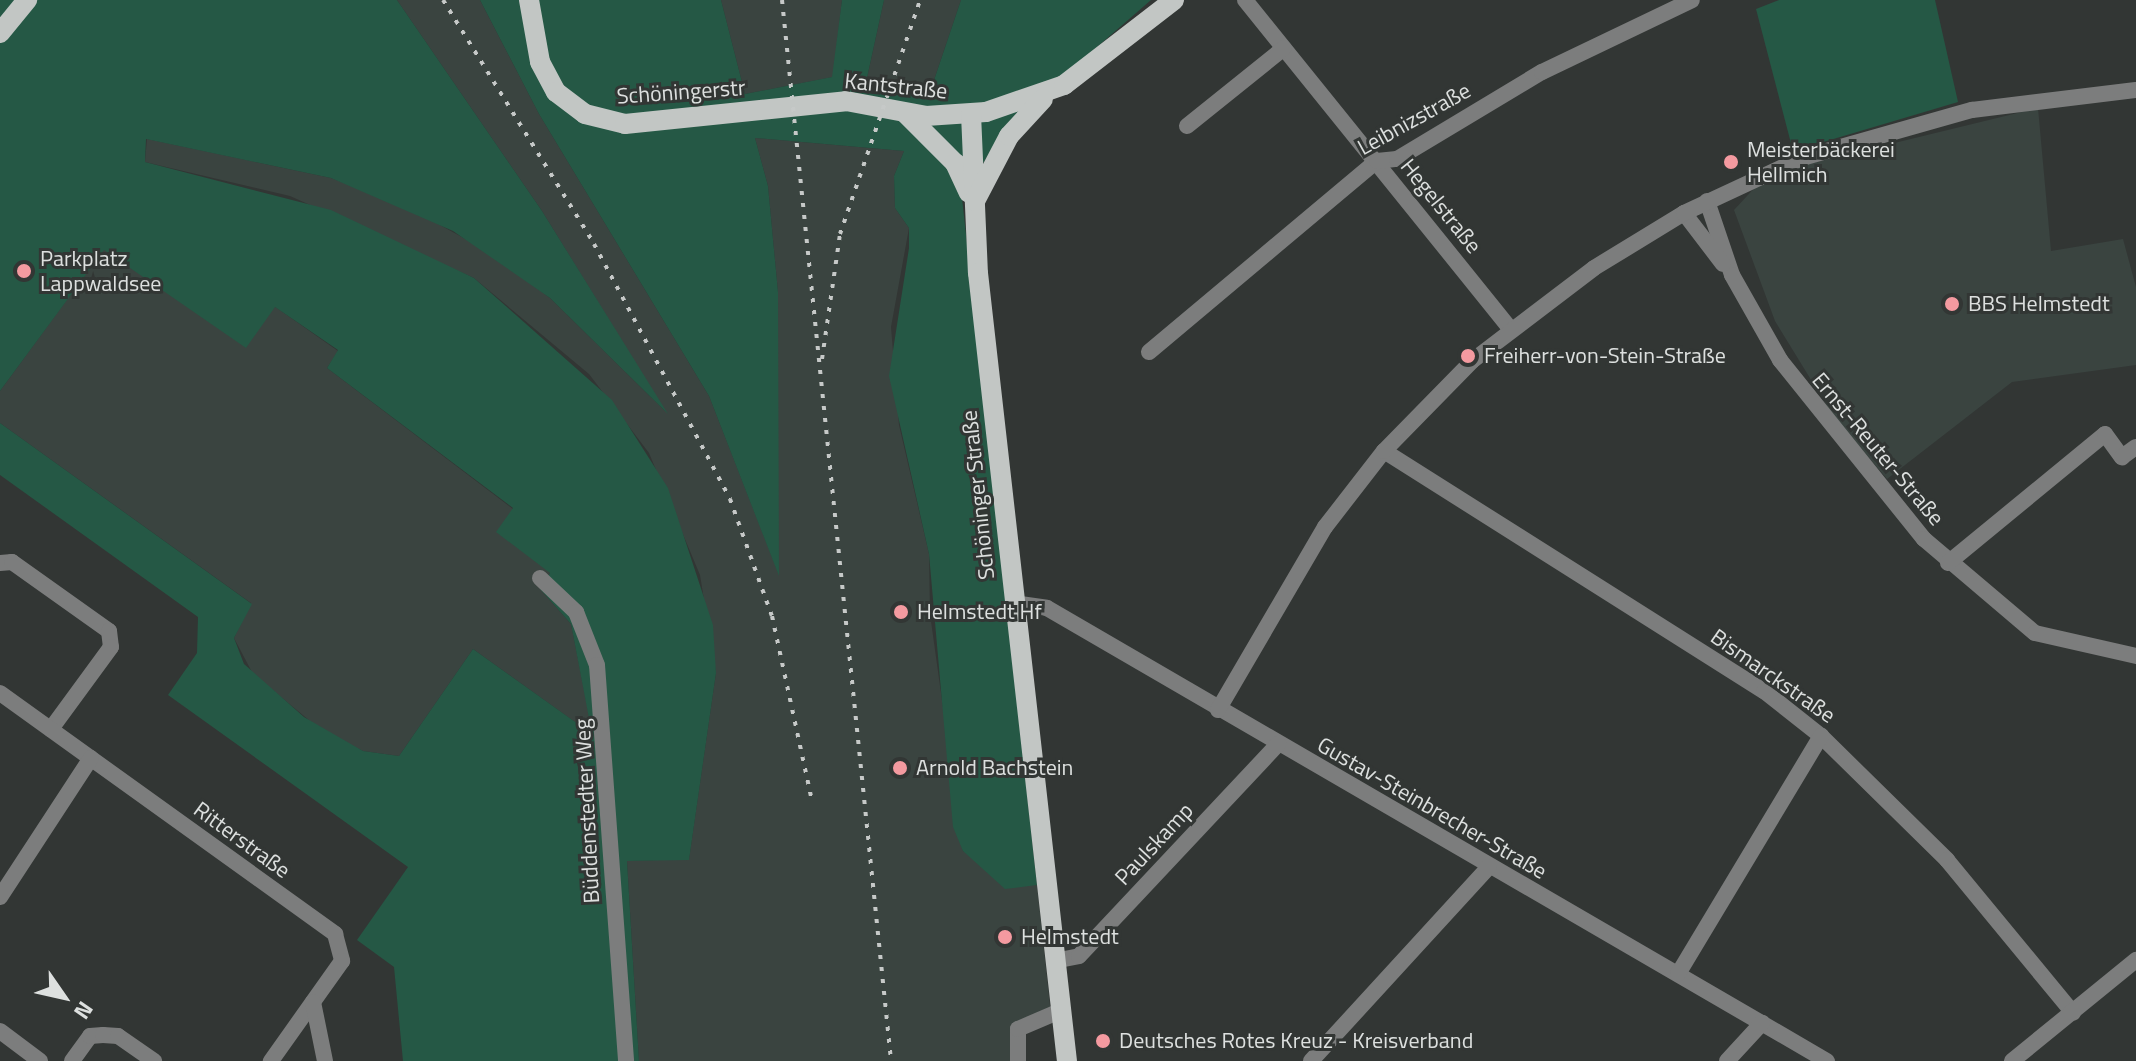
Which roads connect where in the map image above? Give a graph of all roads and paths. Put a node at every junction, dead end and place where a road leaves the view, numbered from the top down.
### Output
1 (27, 0) edge
2 (529, 0) edge
3 (1174, 0) edge
4 (1245, 0) edge
5 (1692, 0) edge
6 (0, 33) edge
7 (1284, 48) junction
8 (2136, 90) edge
9 (1049, 92) junction
10 (772, 109) joint
11 (905, 113) junction
12 (971, 114) junction
13 (1187, 126) dead end
14 (1377, 161) junction
15 (1707, 201) junction
16 (973, 204) junction
17 (1684, 213) junction
18 (1732, 275) junction
19 (1510, 329) junction
20 (1149, 352) dead end
21 (2136, 447) edge
22 (1384, 451) junction
23 (0, 563) edge
24 (1948, 563) junction
25 (540, 578) dead end
26 (1013, 603) junction
27 (2136, 656) edge
28 (0, 693) edge
29 (1218, 710) junction
30 (51, 729) junction
31 (1821, 736) junction
32 (1278, 744) junction
33 (91, 758) junction
34 (1489, 867) junction
35 (0, 897) edge
36 (2136, 960) edge
37 (1054, 961) junction
38 (1678, 974) junction
39 (313, 1002) junction
40 (1060, 1011) junction
41 (2073, 1013) junction
42 (1762, 1023) junction
43 (0, 1031) edge
44 (40, 1061) edge
45 (72, 1061) edge
46 (154, 1061) edge
47 (271, 1061) edge
48 (325, 1061) edge
49 (626, 1061) edge
50 (1018, 1061) edge
51 (1067, 1061) edge
52 (1311, 1061) edge
53 (1727, 1061) edge
54 (1827, 1061) edge
55 (2012, 1061) edge

1 - 6 main road
2 - 10 main road, Schöningerstr
3 - 9 main road, Kantstraße
4 - 7 street, Hegelstraße
5 - 14 street, Leibnizstraße
7 - 13 street
7 - 14 street, Hegelstraße
8 - 15 street
9 - 12 main road, Kantstraße
9 - 16 main road
10 - 11 main road, Kantstraße
11 - 12 main road, Kantstraße
11 - 16 main road
12 - 16 main road, Schöninger Straße
14 - 19 street, Hegelstraße
14 - 20 street, Leibnizstraße
15 - 17 street
15 - 18 street, Ernst-Reuter-Straße
16 - 26 main road, Schöninger Straße
17 - 18 street, Ernst-Reuter-Straße
17 - 19 street
18 - 24 street, Ernst-Reuter-Straße
19 - 22 street
21 - 24 street
22 - 29 street
22 - 31 street, Bismarckstraße
23 - 30 street
24 - 27 street, Ernst-Reuter-Straße
25 - 49 street, Büddenstedter Weg
26 - 29 street, Gustav-Steinbrecher-Straße
26 - 37 main road, Schöninger Straße
28 - 30 street, Ritterstraße
29 - 32 street, Gustav-Steinbrecher-Straße
30 - 33 street, Ritterstraße
31 - 38 street
31 - 41 street, Bismarckstraße
32 - 34 street, Gustav-Steinbrecher-Straße
32 - 37 street, Paulskamp
33 - 35 street
33 - 39 street, Ritterstraße
34 - 38 street, Gustav-Steinbrecher-Straße
34 - 52 street
36 - 41 street
37 - 40 main road, Schöninger Straße
38 - 42 street, Gustav-Steinbrecher-Straße
39 - 47 street, Ritterstraße
39 - 48 street
40 - 50 street
40 - 51 main road, Schöninger Straße
41 - 55 street
42 - 53 street
42 - 54 street, Gustav-Steinbrecher-Straße
43 - 44 street
45 - 46 street

